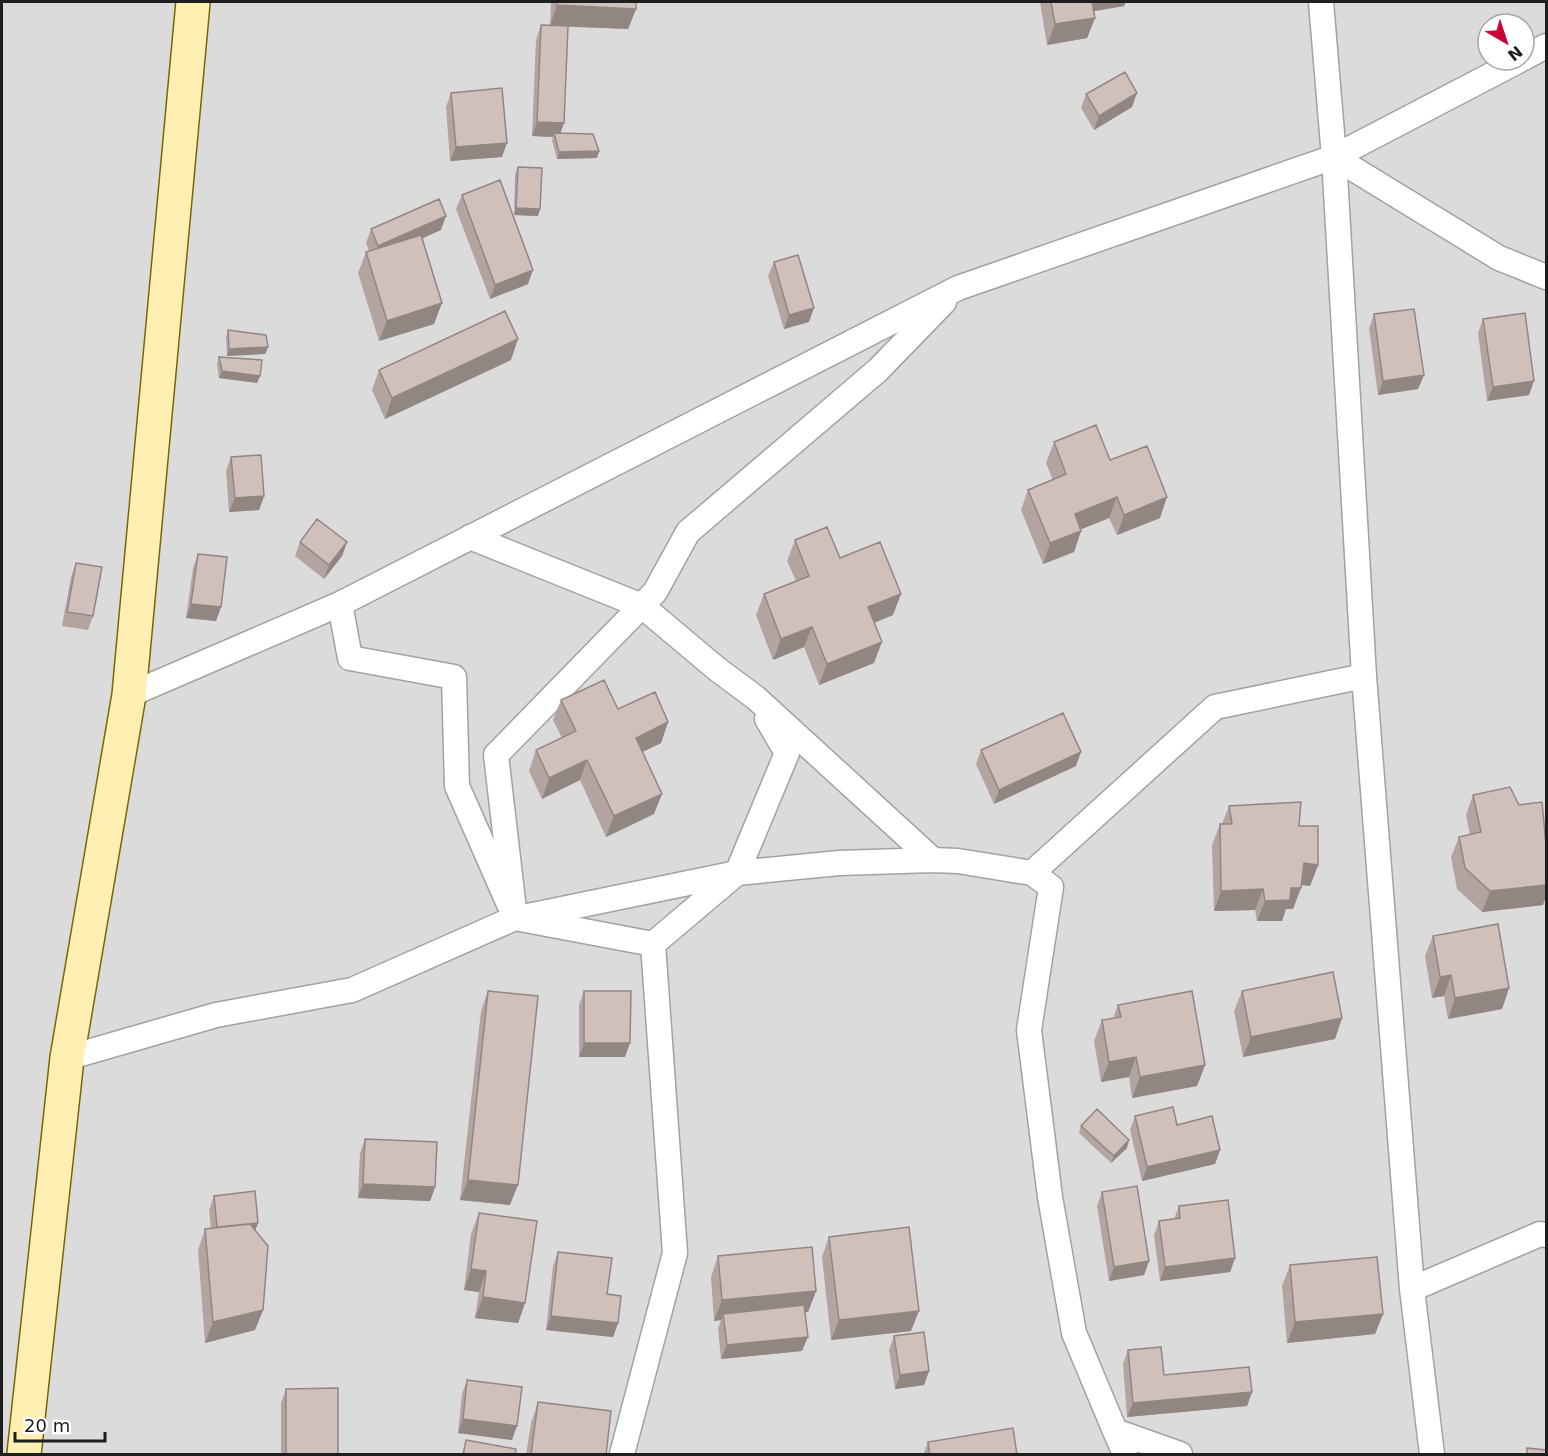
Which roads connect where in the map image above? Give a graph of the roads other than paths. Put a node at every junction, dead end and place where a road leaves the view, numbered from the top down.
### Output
1 (193, 2) edge
2 (1321, 2) edge
3 (1497, 72) edge
4 (1334, 157) junction
5 (1546, 277) edge
6 (958, 288) junction
7 (470, 537) junction
8 (340, 604) junction
9 (642, 606) junction
10 (1364, 676) junction
11 (129, 695) junction
12 (756, 698) junction
13 (933, 860) junction
14 (737, 873) junction
15 (1032, 873) junction
16 (515, 918) junction
17 (653, 944) junction
18 (67, 1058) junction
19 (1546, 1235) edge
20 (1412, 1289) junction
21 (1115, 1431) junction
22 (24, 1455) edge
23 (622, 1455) edge
24 (1125, 1455) edge
25 (1180, 1455) edge
26 (1432, 1455) edge

1 - 11 street
2 - 4 street
3 - 4 street
4 - 5 street
4 - 6 street
4 - 10 street
6 - 7 street
6 - 9 street
7 - 8 street
7 - 9 street
8 - 11 street
8 - 16 street
9 - 12 street
9 - 16 street
10 - 15 street
10 - 20 street
11 - 18 street
12 - 13 street
12 - 14 street
13 - 14 street
13 - 15 street
14 - 16 street
14 - 17 street
15 - 21 street
16 - 17 street
16 - 18 street
17 - 23 street
18 - 22 street
19 - 20 street
20 - 26 street
21 - 24 street
21 - 25 street

